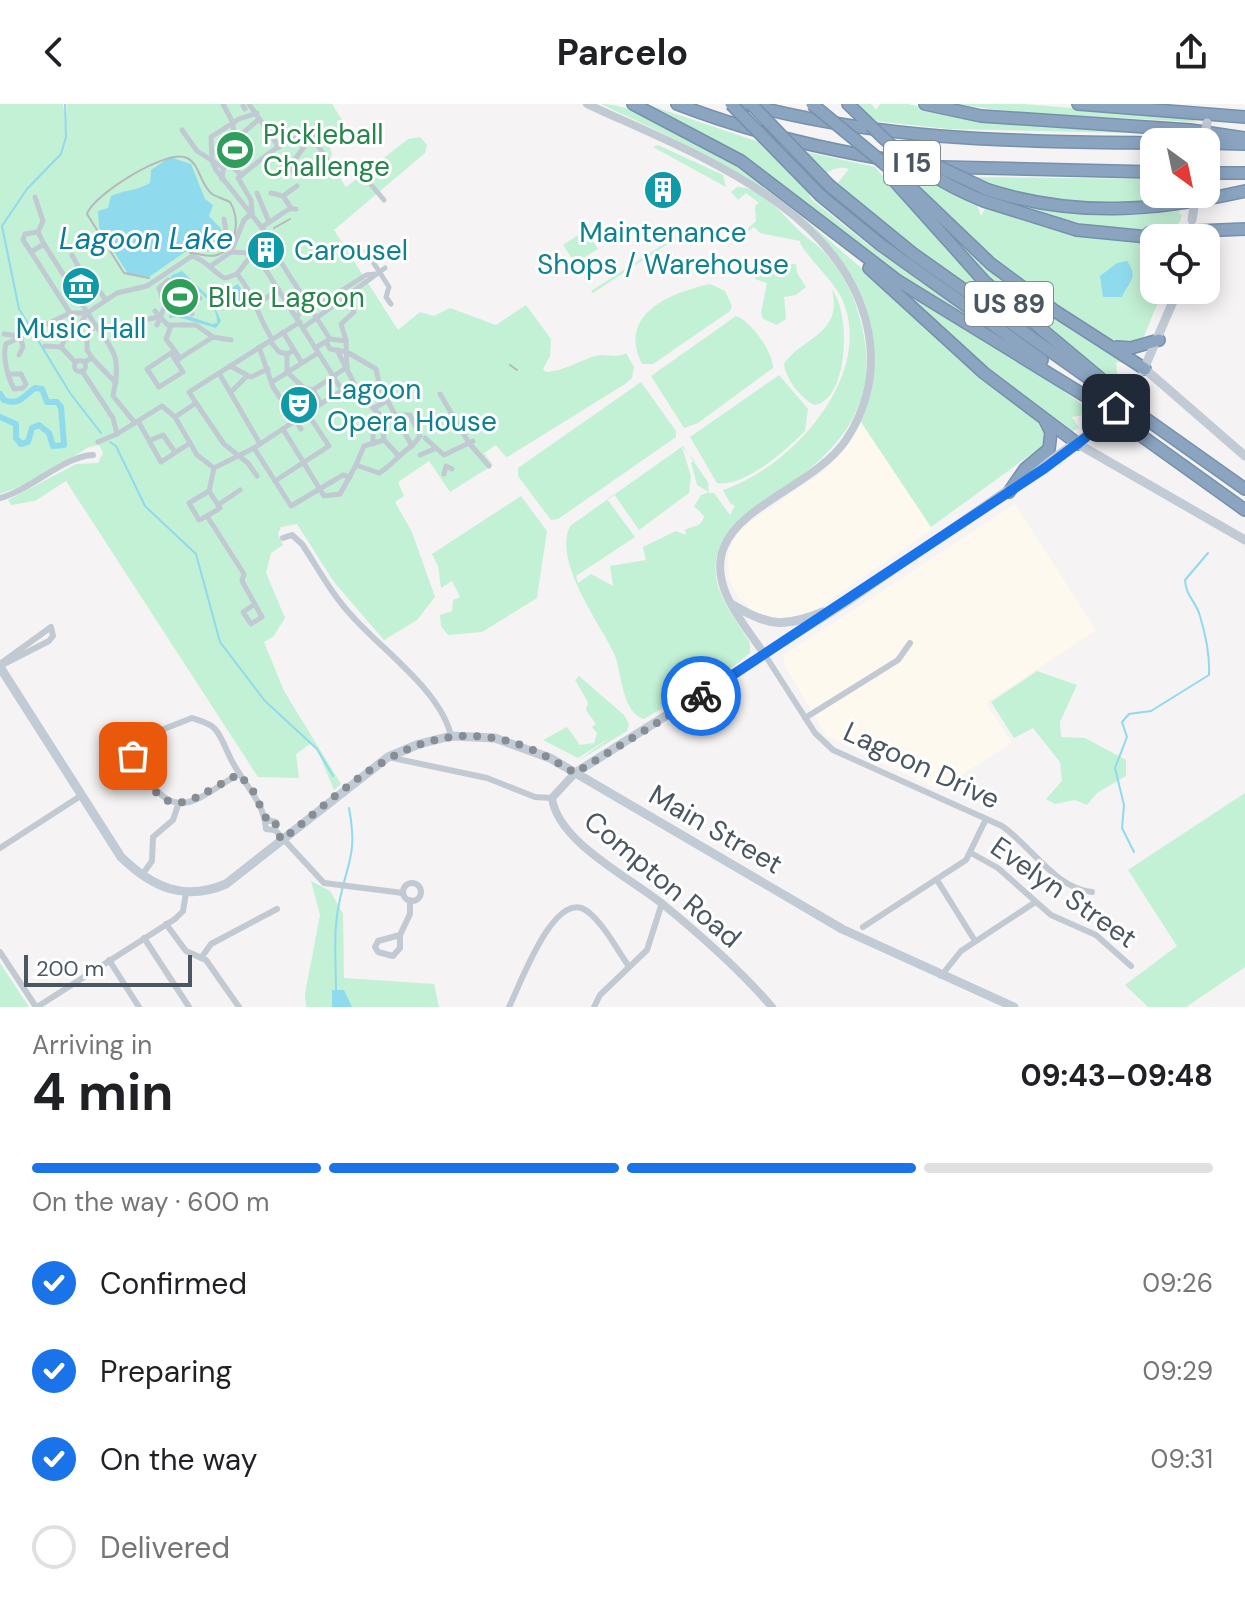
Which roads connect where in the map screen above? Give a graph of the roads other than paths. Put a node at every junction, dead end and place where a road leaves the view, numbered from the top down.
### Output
1 (223, 104) edge
2 (587, 104) edge
3 (633, 104) edge
4 (677, 104) edge
5 (731, 104) edge
6 (748, 104) edge
7 (812, 104) edge
8 (848, 104) edge
9 (925, 104) edge
10 (1078, 104) edge
11 (1189, 104) edge
12 (247, 106) edge
13 (1171, 112) junction
14 (1209, 114) edge
15 (246, 117) junction
16 (1245, 117) edge
17 (256, 118) junction
18 (233, 123) junction
19 (182, 130) dead end
20 (313, 135) junction
21 (1245, 138) edge
22 (209, 141) junction
23 (234, 141) junction
24 (1140, 143) edge
25 (1220, 143) edge
26 (1245, 144) edge
27 (279, 147) junction
28 (226, 148) junction
29 (270, 154) junction
30 (212, 161) junction
31 (328, 161) dead end
32 (289, 162) junction
33 (226, 163) junction
34 (296, 171) dead end
35 (1140, 172) edge
36 (1220, 173) edge
37 (1245, 173) edge
38 (362, 174) dead end
39 (240, 176) junction
40 (895, 177) junction
41 (222, 179) junction
42 (297, 186) dead end
43 (1245, 191) edge
44 (271, 193) dead end
45 (240, 196) junction
46 (283, 196) junction
47 (986, 196) junction
48 (35, 197) dead end
49 (384, 200) dead end
50 (252, 213) junction
51 (224, 219) dead end
52 (269, 222) junction
53 (825, 226) junction
54 (262, 227) junction
55 (1220, 229) edge
56 (1245, 229) edge
57 (38, 232) junction
58 (1140, 233) edge
59 (1128, 234) junction
60 (267, 235) junction
61 (1140, 236) edge
62 (44, 244) junction
63 (256, 246) junction
64 (366, 251) dead end
65 (31, 252) junction
66 (231, 252) junction
67 (249, 253) junction
68 (72, 255) dead end
69 (277, 256) junction
70 (250, 260) junction
71 (212, 265) junction
72 (263, 265) junction
73 (380, 271) junction
74 (237, 274) junction
75 (90, 278) dead end
76 (166, 280) dead end
77 (279, 290) junction
78 (192, 291) dead end
79 (76, 294) junction
80 (106, 300) junction
81 (255, 304) junction
82 (391, 304) dead end
83 (1173, 304) edge
84 (351, 306) dead end
85 (182, 308) dead end
86 (311, 310) junction
87 (155, 311) dead end
88 (70, 313) junction
89 (87, 313) junction
90 (160, 317) junction
91 (316, 317) junction
92 (148, 319) dead end
93 (300, 322) junction
94 (157, 325) dead end
95 (179, 325) junction
96 (96, 326) junction
97 (283, 332) junction
98 (4, 334) dead end
99 (183, 335) dead end
100 (20, 336) junction
101 (213, 337) junction
102 (231, 340) dead end
103 (271, 340) junction
104 (328, 340) junction
105 (1159, 340) junction
106 (346, 341) junction
107 (45, 346) dead end
108 (61, 347) junction
109 (259, 347) junction
110 (1114, 347) junction
111 (317, 350) junction
112 (337, 350) junction
113 (2, 352) edge
114 (290, 352) junction
115 (347, 352) junction
116 (19, 355) dead end
117 (92, 358) junction
118 (178, 359) junction
119 (75, 362) junction
120 (84, 362) junction
121 (302, 363) junction
122 (230, 366) junction
123 (347, 367) junction
124 (268, 369) junction
125 (1145, 369) junction
126 (82, 371) junction
127 (287, 372) junction
128 (219, 373) junction
129 (9, 374) dead end
130 (247, 376) junction
131 (254, 376) junction
132 (334, 377) junction
133 (270, 379) junction
134 (116, 383) junction
135 (380, 387) junction
136 (357, 389) junction
137 (313, 390) junction
138 (342, 390) junction
139 (231, 392) junction
140 (440, 394) dead end
141 (1087, 397) junction
142 (364, 400) junction
143 (387, 401) junction
144 (196, 403) junction
145 (321, 404) junction
146 (374, 408) junction
147 (418, 411) dead end
148 (308, 414) junction
149 (1039, 414) junction
150 (394, 415) junction
151 (406, 415) junction
152 (1142, 415) junction
153 (175, 417) junction
154 (137, 422) junction
155 (296, 422) junction
156 (383, 422) junction
157 (399, 424) junction
158 (283, 429) junction
159 (301, 429) dead end
160 (117, 434) junction
161 (151, 440) junction
162 (384, 440) junction
163 (422, 441) junction
164 (98, 442) dead end
165 (471, 442) junction
166 (190, 443) junction
167 (260, 444) junction
168 (373, 444) junction
169 (1078, 444) junction
170 (254, 448) junction
171 (435, 449) junction
172 (175, 452) junction
173 (93, 455) dead end
174 (401, 455) junction
175 (444, 455) junction
176 (238, 456) junction
177 (423, 456) dead end
178 (1245, 456) edge
179 (304, 463) junction
180 (489, 466) dead end
181 (354, 467) junction
182 (214, 468) junction
183 (444, 474) dead end
184 (257, 476) dead end
185 (275, 481) junction
186 (320, 489) junction
187 (1245, 489) edge
188 (240, 490) dead end
189 (209, 491) junction
190 (1009, 492) junction
191 (0, 498) edge
192 (217, 505) junction
193 (1245, 510) edge
194 (207, 516) junction
195 (283, 538) dead end
196 (1245, 540) edge
197 (845, 603) junction
198 (255, 604) dead end
199 (733, 605) junction
200 (910, 643) dead end
201 (19, 653) junction
202 (765, 655) junction
203 (0, 666) edge
204 (805, 718) junction
205 (451, 736) junction
206 (388, 757) junction
207 (575, 773) junction
208 (239, 774) junction
209 (82, 795) junction
210 (552, 798) junction
211 (178, 805) junction
212 (986, 819) junction
213 (282, 840) junction
214 (0, 848) edge
215 (971, 853) junction
216 (141, 876) junction
217 (937, 880) junction
218 (1092, 892) dead end
219 (186, 893) junction
220 (403, 893) junction
221 (410, 900) junction
222 (662, 903) junction
223 (1034, 903) junction
224 (277, 909) dead end
225 (166, 924) junction
226 (863, 927) dead end
227 (400, 935) dead end
228 (144, 938) junction
229 (975, 941) junction
230 (0, 952) edge
231 (201, 958) junction
232 (109, 960) junction
233 (628, 965) junction
234 (1131, 966) dead end
235 (941, 976) junction
236 (36, 1007) edge
237 (139, 1007) edge
238 (189, 1007) edge
239 (239, 1007) edge
240 (509, 1007) edge
241 (594, 1007) edge
242 (772, 1007) edge
243 (1014, 1007) edge

1 - 18 street
2 - 199 street, Lagoon Drive
3 - 53 highway, US 89
4 - 35 highway, I 15
5 - 141 highway, bridge
6 - 24 highway, I 15
6 - 152 highway, bridge
7 - 40 highway, bridge
8 - 47 highway, bridge
9 - 21 highway
10 - 13 highway
11 - 13 highway
12 - 15 street
12 - 17 street
13 - 14 highway
14 - 16 highway
15 - 17 street
15 - 18 street
17 - 23 street
17 - 27 street
18 - 22 street
18 - 23 street
19 - 30 street
20 - 27 street
20 - 31 street
20 - 32 street
22 - 28 street
22 - 30 street
23 - 28 street
25 - 26 highway
27 - 29 street
28 - 33 street
29 - 32 street
29 - 39 street
30 - 33 street
30 - 41 street
32 - 34 street
33 - 39 street
33 - 41 street
36 - 37 highway
38 - 49 street
39 - 45 street
40 - 110 highway
40 - 152 highway, US 89
41 - 45 street
42 - 46 street
43 - 47 highway
44 - 46 street
45 - 50 street
45 - 52 street
46 - 52 street
47 - 59 highway
48 - 57 street
50 - 54 street
50 - 66 street
51 - 66 street
52 - 54 street
53 - 141 highway, US 89
53 - 149 highway
54 - 60 street
55 - 56 highway
57 - 62 street
57 - 65 street
58 - 59 highway
59 - 61 highway
60 - 63 street
60 - 69 street
62 - 65 street
62 - 79 street
63 - 67 street
63 - 72 street
64 - 73 street
65 - 88 street
66 - 67 street
66 - 71 street
67 - 70 street
68 - 79 street
69 - 72 street
69 - 86 street
70 - 72 street
70 - 74 street
71 - 74 street
71 - 80 street
72 - 77 street
73 - 82 street
73 - 86 street
73 - 91 street
74 - 81 street
75 - 80 street
76 - 90 street
77 - 81 street
77 - 93 street
78 - 85 street
79 - 89 street
80 - 89 street
81 - 103 street
83 - 105 main road
84 - 106 street
86 - 91 street
86 - 93 street
87 - 90 street
88 - 89 street
88 - 100 street
89 - 96 street
89 - 108 street
90 - 92 street
90 - 94 street
90 - 95 street
91 - 93 street
91 - 104 street
93 - 97 street
93 - 111 street
95 - 99 street
95 - 101 street
95 - 118 street
96 - 117 street
96 - 134 street
97 - 103 street
97 - 114 street
98 - 100 street
100 - 113 street
100 - 116 street
101 - 102 street
101 - 118 street
103 - 109 street
103 - 114 street
104 - 106 street
104 - 111 street
104 - 112 street
105 - 110 highway
105 - 125 main road
106 - 115 street
107 - 108 street
108 - 119 street
109 - 122 street
109 - 124 street
110 - 125 highway
111 - 121 street
111 - 132 street
112 - 115 street
112 - 123 street
113 - 129 street
114 - 121 street
114 - 127 street
115 - 123 street
115 - 135 street
117 - 120 street
117 - 134 street
118 - 118 street
119 - 120 street
119 - 126 street
120 - 126 street
121 - 127 street
122 - 128 street
122 - 130 street
123 - 132 street
123 - 136 street
124 - 131 street
124 - 133 street
125 - 169 main road, bridge
125 - 178 main road
126 - 160 street
127 - 133 street
127 - 137 street
128 - 139 street
128 - 144 street
130 - 131 street
130 - 139 street
131 - 133 street
132 - 137 street
132 - 138 street
133 - 155 street
134 - 154 street
135 - 136 street
135 - 143 street
136 - 138 street
136 - 142 street
137 - 145 street
138 - 142 street
138 - 145 street
139 - 167 street
140 - 165 street
141 - 193 highway, US 89
142 - 146 street
143 - 146 street
143 - 150 street
144 - 153 street
144 - 176 street
145 - 148 street
146 - 156 street
147 - 151 street
148 - 155 street
148 - 179 street
149 - 169 highway
149 - 190 highway
150 - 151 street
150 - 156 street
150 - 157 street
151 - 157 street
151 - 163 street
152 - 187 highway, US 89
153 - 154 street
153 - 166 street
154 - 160 street
154 - 161 street
155 - 158 street
155 - 159 street
156 - 162 street
156 - 168 street
157 - 163 street
158 - 167 street
158 - 179 street
160 - 164 street
161 - 172 street
161 - 172 street
162 - 168 street
162 - 174 street
163 - 171 street
163 - 174 street
165 - 175 street
165 - 180 street
166 - 172 street
166 - 182 street
167 - 170 street
168 - 181 street
169 - 190 main road
169 - 196 main road
170 - 176 street
170 - 185 street
171 - 175 street
171 - 177 street
173 - 191 street
174 - 181 street
175 - 183 street
176 - 182 street
176 - 184 street
179 - 185 street
179 - 186 street
181 - 186 street
181 - 186 street
182 - 189 street
185 - 186 street
188 - 192 street
189 - 192 street
189 - 194 street
190 - 197 main road
192 - 194 street
194 - 198 street
195 - 205 street
197 - 199 main road
197 - 202 main road
199 - 202 street, Lagoon Drive
200 - 204 street
201 - 201 street
201 - 203 street
202 - 204 street, Lagoon Drive
202 - 207 main road
203 - 209 main road
204 - 212 street, Lagoon Drive
205 - 206 main road, Main Street
205 - 207 main road, Main Street
206 - 210 street, Compton Road
206 - 213 main road, Main Street
207 - 210 street
207 - 235 main road, Main Street
208 - 211 street
208 - 211 street
208 - 213 street
209 - 214 street
209 - 216 main road
210 - 222 street, Compton Road
211 - 216 street
212 - 215 street
212 - 218 street, Lagoon Drive
213 - 219 main road, Main Street
213 - 220 street
215 - 217 street
215 - 223 street, Evelyn Street
216 - 219 main road
217 - 226 street
217 - 229 street
219 - 225 street
220 - 221 street
220 - 221 street
221 - 227 street
222 - 233 street
222 - 242 street, Compton Road
223 - 229 street
223 - 234 street, Evelyn Street
224 - 231 street
225 - 228 street
225 - 231 street
228 - 232 street
228 - 238 street
229 - 235 street
230 - 236 street
231 - 239 street
232 - 236 street
232 - 237 street
233 - 240 street
233 - 241 street
235 - 243 main road, Main Street

